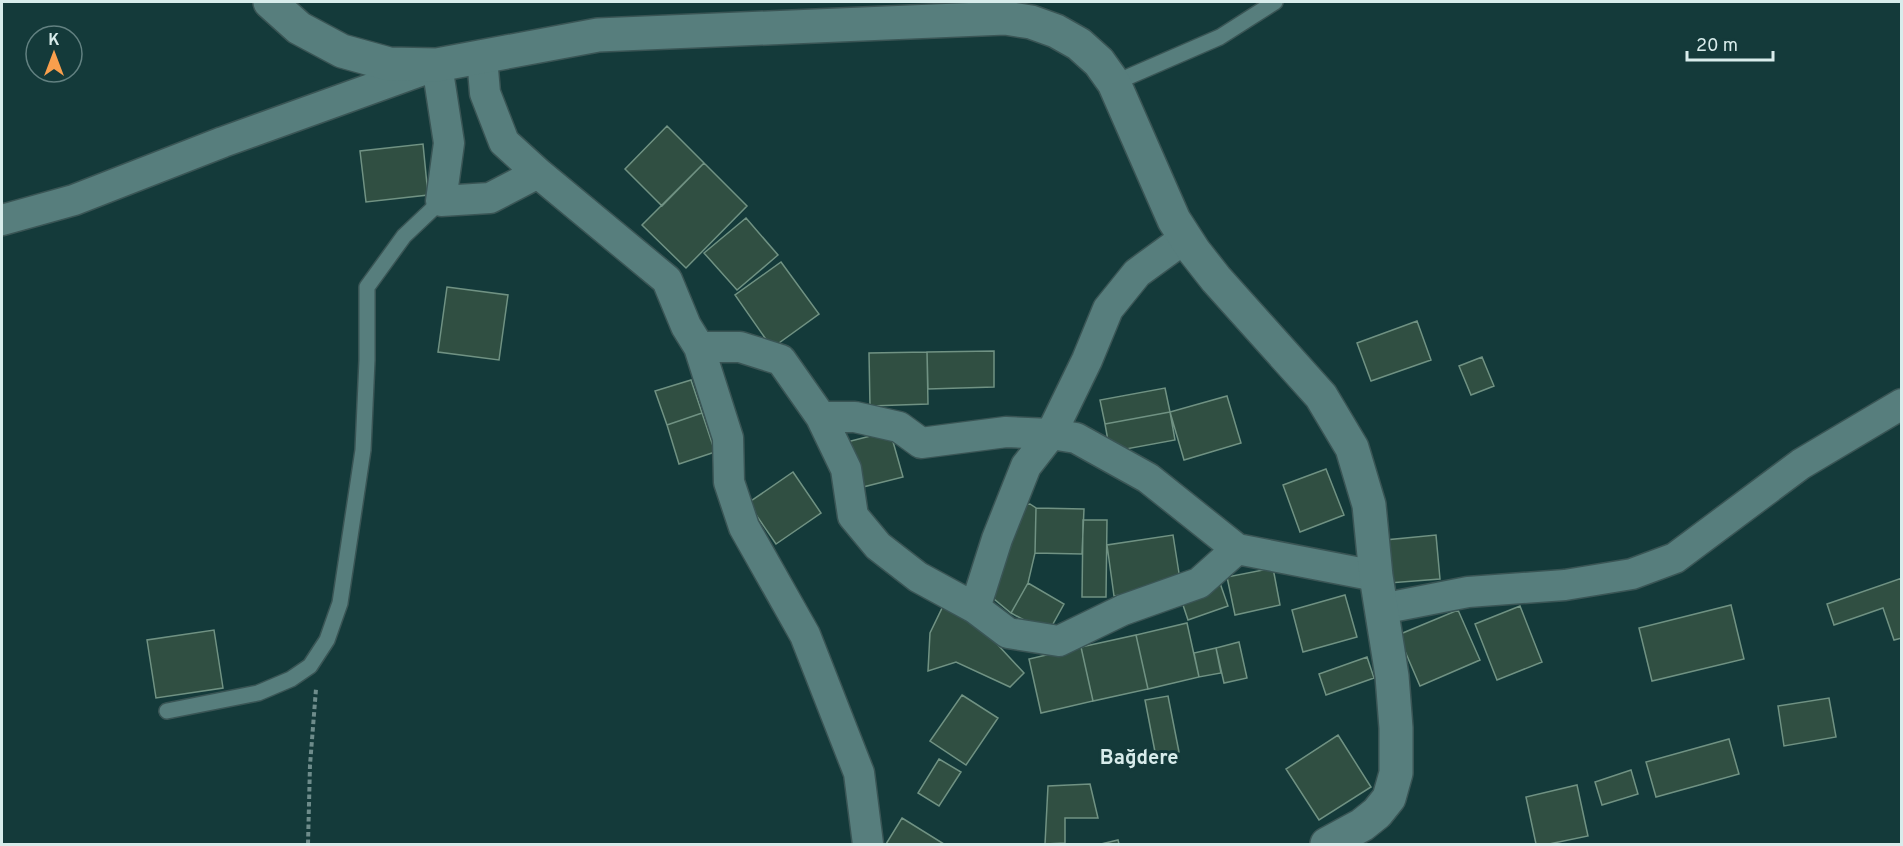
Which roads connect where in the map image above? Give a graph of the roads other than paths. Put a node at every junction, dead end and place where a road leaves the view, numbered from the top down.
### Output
1 (270, 2) edge
2 (1275, 2) edge
3 (482, 57) junction
4 (437, 66) junction
5 (1113, 83) junction
6 (538, 173) junction
7 (441, 201) junction
8 (2, 220) edge
9 (1185, 238) junction
10 (699, 347) junction
11 (1902, 404) edge
12 (821, 417) junction
13 (1051, 434) junction
14 (1237, 549) junction
15 (1376, 576) junction
16 (975, 608) junction
17 (1381, 609) junction
18 (167, 711) dead end
19 (868, 844) edge
20 (1328, 844) edge

1 - 4 street
2 - 5 lane
3 - 4 street
3 - 5 street
3 - 6 street
4 - 7 street
4 - 8 street
5 - 9 street
6 - 7 street
6 - 10 street
7 - 18 lane
9 - 13 street
9 - 15 street
10 - 12 street
10 - 19 street
11 - 17 street
12 - 13 street
12 - 16 street
13 - 14 street
13 - 16 street
14 - 15 street
14 - 16 street
15 - 17 street
17 - 20 street

